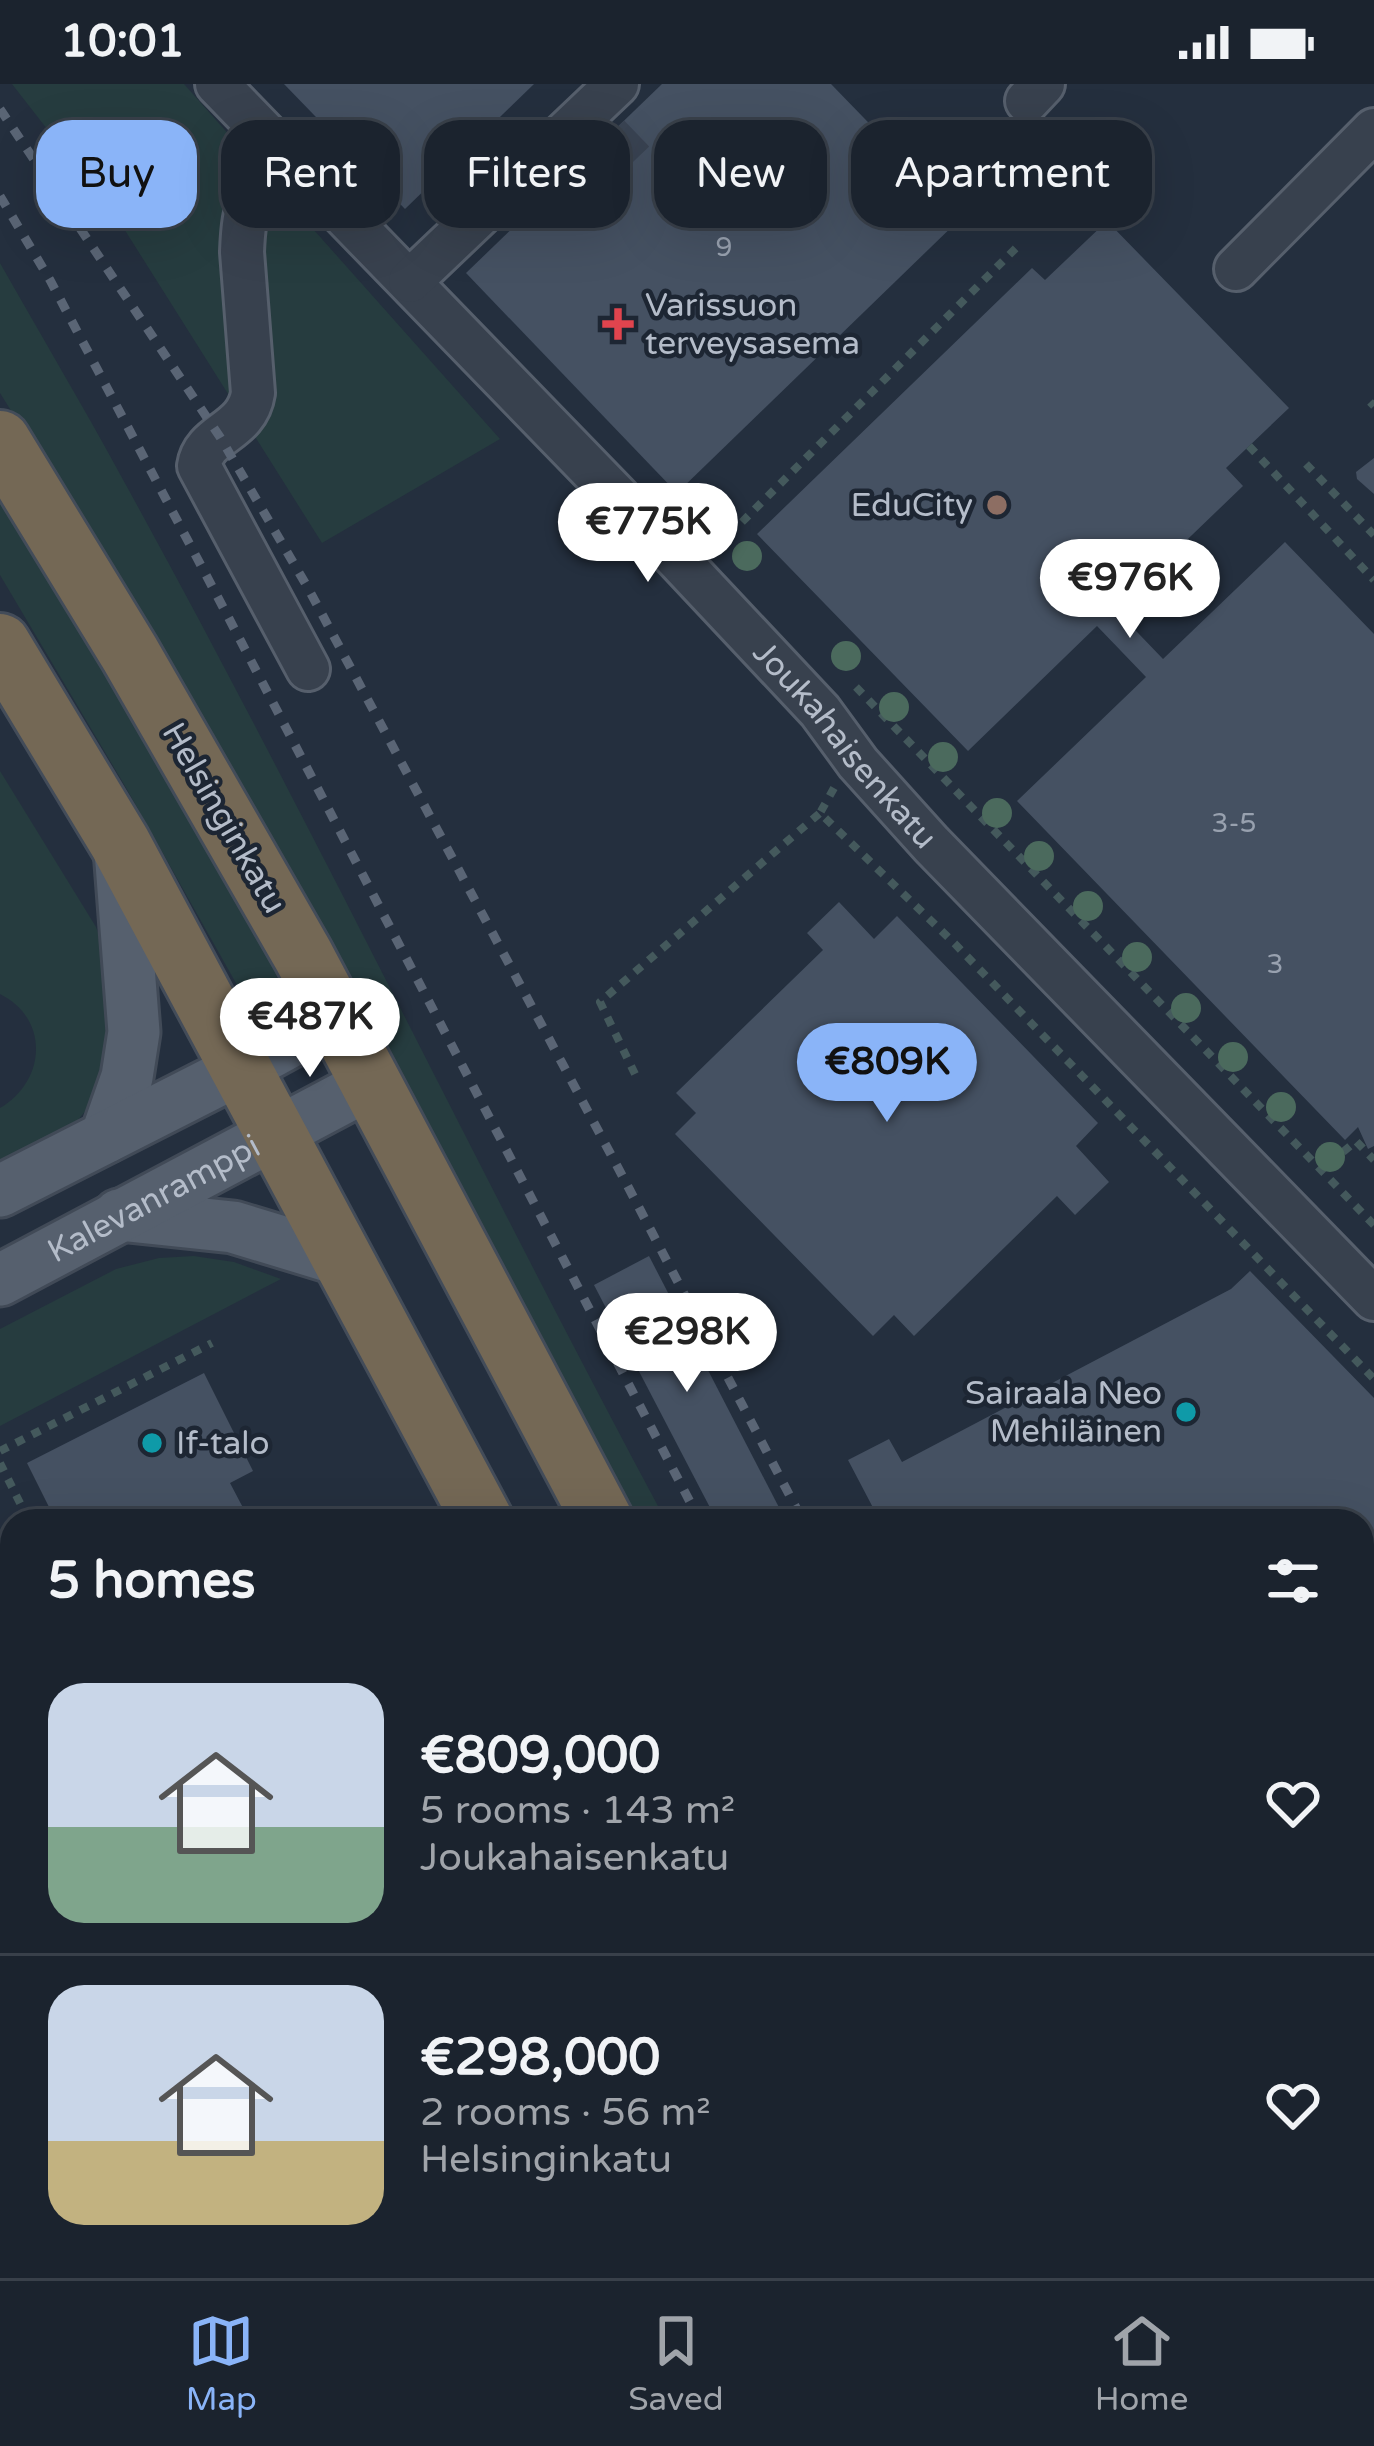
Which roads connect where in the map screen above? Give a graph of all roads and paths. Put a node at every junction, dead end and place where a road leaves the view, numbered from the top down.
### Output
1 (218, 84) edge
2 (604, 111) edge
3 (252, 120) edge
4 (1374, 130) edge
5 (243, 228) edge
6 (357, 228) edge
7 (1018, 246) dead end
8 (1236, 268) dead end
9 (410, 281) junction
10 (0, 441) edge
11 (1249, 446) dead end
12 (1306, 464) dead end
13 (742, 522) dead end
14 (1374, 535) edge
15 (1374, 580) edge
16 (0, 644) edge
17 (308, 669) dead end
18 (848, 678) dead end
19 (839, 779) dead end
20 (820, 813) junction
21 (120, 843) junction
22 (337, 1016) junction
23 (242, 1068) junction
24 (635, 1074) dead end
25 (373, 1082) junction
26 (277, 1133) junction
27 (106, 1137) junction
28 (1343, 1152) dead end
29 (1374, 1160) edge
30 (0, 1192) edge
31 (119, 1215) junction
32 (1374, 1225) edge
33 (345, 1261) junction
34 (0, 1280) edge
35 (1374, 1299) edge
36 (212, 1343) dead end
37 (1374, 1379) edge
38 (0, 1451) edge
39 (0, 1463) edge
40 (23, 1509) edge
41 (477, 1509) edge
42 (597, 1509) edge

1 - 3 street, Joukahaisenkatu
2 - 9 street
4 - 8 street
5 - 17 street
6 - 9 street, Joukahaisenkatu
7 - 13 path
9 - 35 street, Joukahaisenkatu
10 - 22 highway, Helsinginkatu
11 - 15 path
12 - 14 path
16 - 21 highway
18 - 32 path
19 - 20 path
20 - 24 path
20 - 37 path
21 - 23 highway
21 - 27 main road
22 - 23 main road
22 - 25 highway, Helsinginkatu
23 - 26 highway
23 - 27 main road
25 - 26 main road, Kalevanramppi
25 - 42 highway, Helsinginkatu
26 - 31 main road, Kalevanramppi
26 - 33 highway
27 - 30 main road
28 - 29 path
31 - 33 main road
31 - 34 main road, Kalevanramppi
33 - 41 highway
36 - 38 path
39 - 40 path

